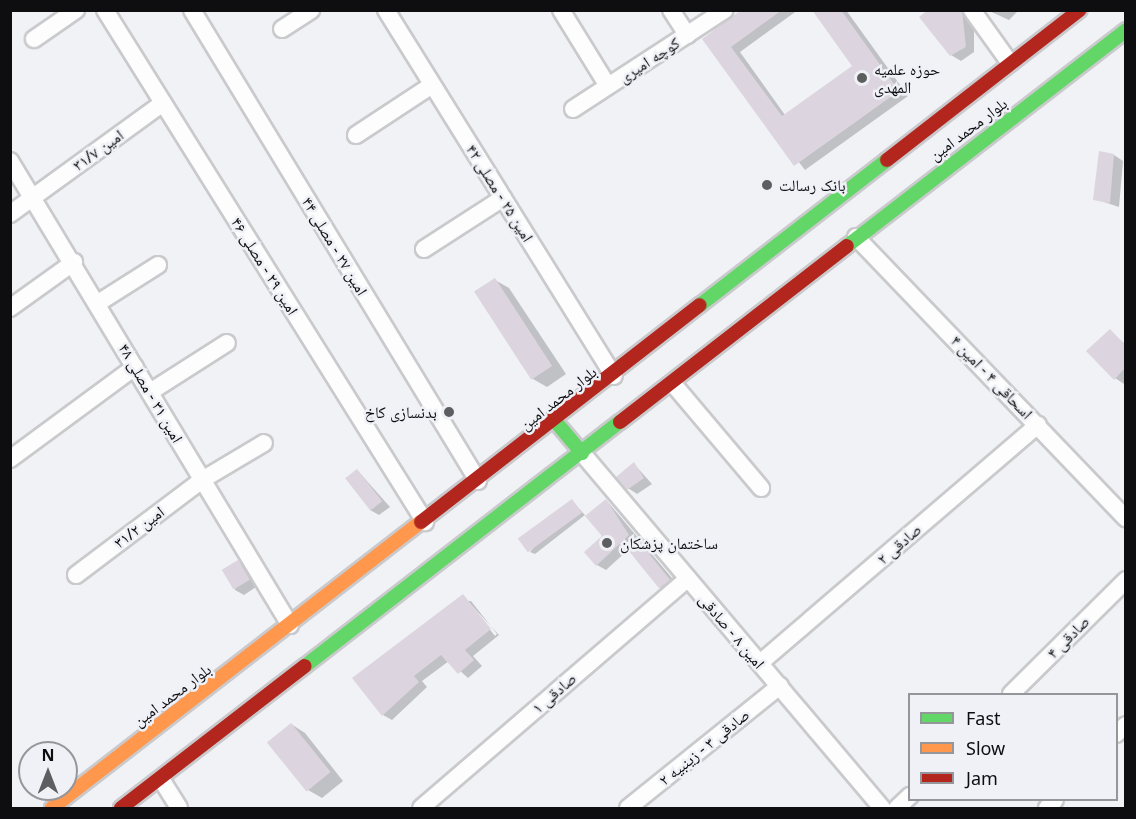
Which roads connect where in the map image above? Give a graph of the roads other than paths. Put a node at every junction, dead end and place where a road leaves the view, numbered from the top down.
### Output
1 (76, 10) edge
2 (105, 10) edge
3 (192, 10) edge
4 (311, 10) edge
5 (386, 10) edge
6 (561, 10) edge
7 (671, 10) edge
8 (725, 10) edge
9 (972, 10) edge
10 (1080, 10) edge
11 (282, 29) dead end
12 (1125, 30) edge
13 (687, 35) junction
14 (34, 39) dead end
15 (1010, 63) junction
16 (432, 85) junction
17 (608, 86) junction
18 (163, 103) junction
19 (573, 109) dead end
20 (356, 135) dead end
21 (10, 161) edge
22 (33, 196) junction
23 (503, 198) junction
24 (10, 214) edge
25 (856, 237) junction
26 (424, 249) dead end
27 (74, 262) junction
28 (158, 265) dead end
29 (98, 303) junction
30 (10, 308) edge
31 (227, 343) dead end
32 (135, 367) junction
33 (614, 376) junction
34 (674, 385) junction
35 (150, 392) junction
36 (555, 421) junction
37 (1038, 425) junction
38 (264, 443) dead end
39 (13, 450) edge
40 (582, 453) junction
41 (202, 480) junction
42 (478, 482) junction
43 (761, 488) dead end
44 (1125, 519) edge
45 (425, 522) junction
46 (76, 575) dead end
47 (687, 578) junction
48 (1125, 580) edge
49 (290, 625) junction
50 (760, 663) junction
51 (780, 686) junction
52 (1012, 693) edge
53 (161, 779) junction
54 (908, 797) edge
55 (52, 808) edge
56 (122, 808) edge
57 (179, 808) edge
58 (421, 808) edge
59 (628, 808) edge
60 (882, 808) edge
61 (897, 808) edge

1 - 14 street
2 - 18 street, امین ۲۹ - مصلی ۴۶
3 - 42 street, امین ۲۷ - مصلی ۴۴
4 - 11 street
5 - 16 street, امین ۲۵ - مصلی ۴۲
6 - 17 street
7 - 13 street
8 - 13 street, کوچه امیری
9 - 15 street
10 - 15 main road, بلوار محمد امین
12 - 25 main road, بلوار محمد امین
13 - 17 street, کوچه امیری
15 - 33 main road, بلوار محمد امین
16 - 20 street
16 - 23 street, امین ۲۵ - مصلی ۴۲
17 - 19 street, کوچه امیری
18 - 22 street, امین ۳۱/۷
18 - 45 street, امین ۲۹ - مصلی ۴۶
21 - 22 street, امین ۳۱ - مصلی ۴۸
22 - 24 street, امین ۳۱/۷
22 - 27 street, امین ۳۱ - مصلی ۴۸
23 - 26 street
23 - 33 street, امین ۲۵ - مصلی ۴۲
25 - 34 main road, بلوار محمد امین
25 - 37 street, اسحاقی ۴ - امین ۴
27 - 29 street, امین ۳۱ - مصلی ۴۸
27 - 30 street
28 - 29 street
29 - 32 street, امین ۳۱ - مصلی ۴۸
31 - 35 street
32 - 35 street, امین ۳۱ - مصلی ۴۸
32 - 39 street
33 - 36 main road, بلوار محمد امین
34 - 40 main road, بلوار محمد امین
34 - 43 street
35 - 41 street, امین ۳۱ - مصلی ۴۸
36 - 40 main road
36 - 42 main road, بلوار محمد امین
37 - 44 street, اسحاقی ۴ - امین ۴
37 - 50 street, صادقی ۲
38 - 41 street, امین ۳۱/۲
40 - 47 street, امین ۸ - صادقی
40 - 53 main road, بلوار محمد امین
41 - 46 street, امین ۳۱/۲
41 - 49 street, امین ۳۱ - مصلی ۴۸
42 - 45 main road, بلوار محمد امین
45 - 49 main road, بلوار محمد امین
47 - 50 street, امین ۸ - صادقی
47 - 58 street, صادقی ۱
48 - 52 street, صادقی ۴
49 - 55 main road, بلوار محمد امین
50 - 51 street, امین ۸ - صادقی
51 - 59 street, صادقی ۳ - زینبیه ۲
51 - 60 street, امین ۸ - صادقی
53 - 56 main road, بلوار محمد امین
53 - 57 street
54 - 61 street

